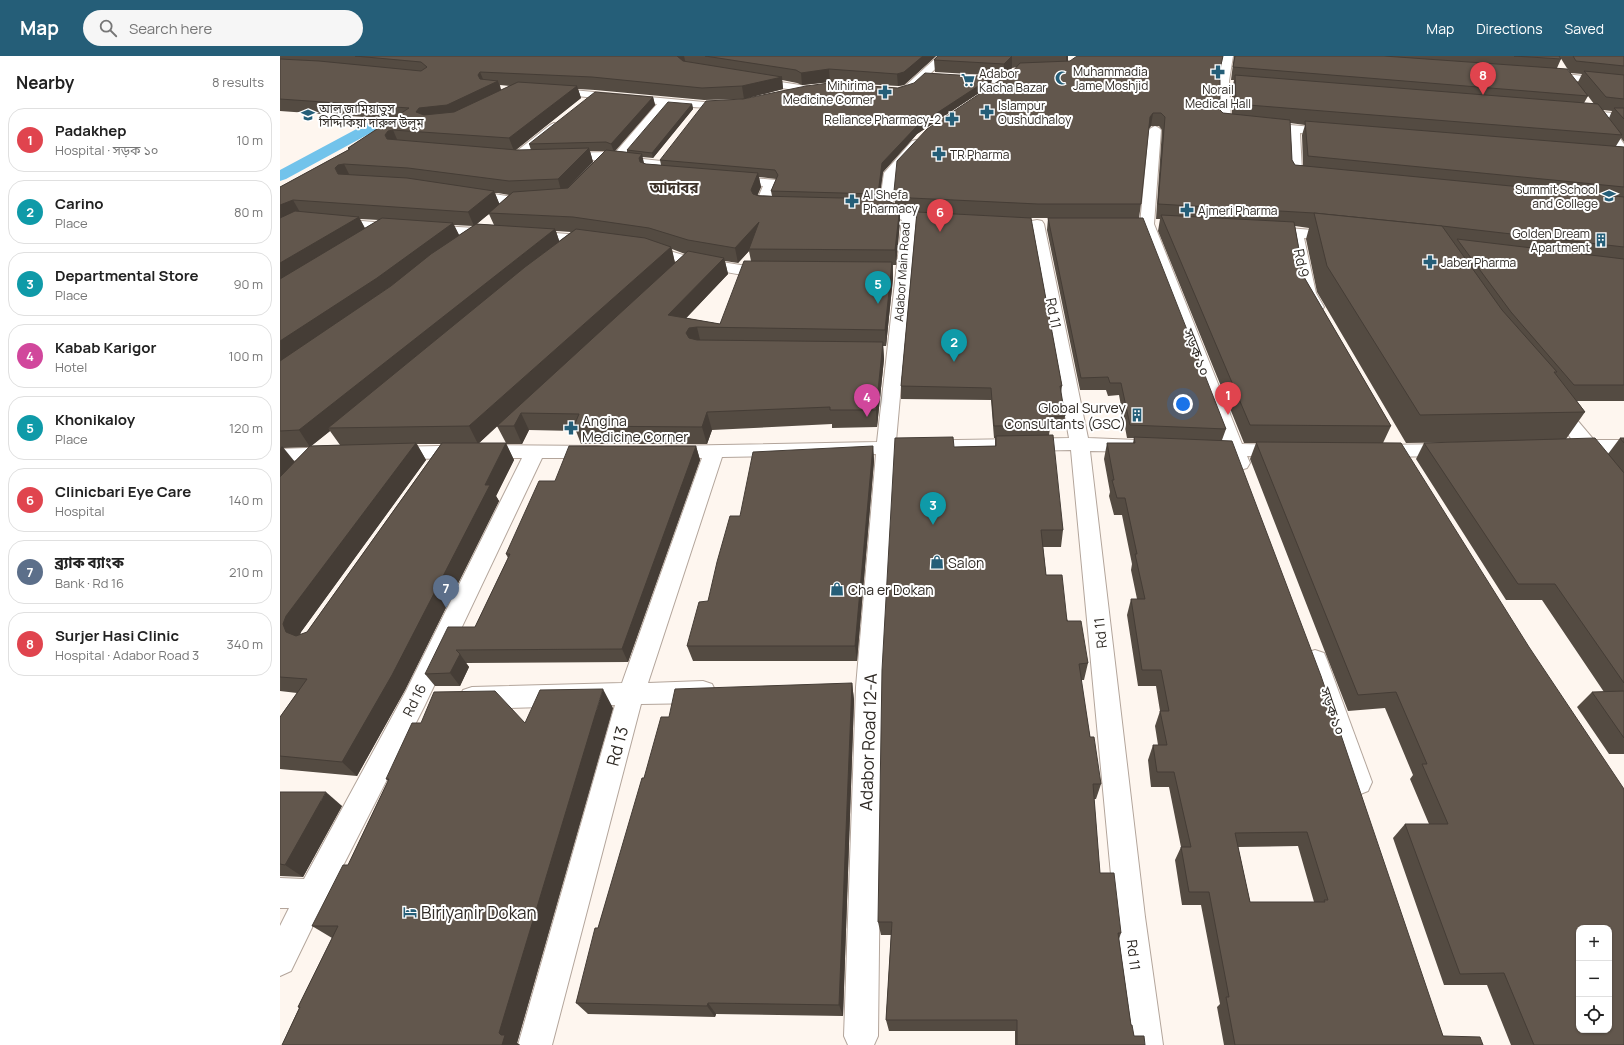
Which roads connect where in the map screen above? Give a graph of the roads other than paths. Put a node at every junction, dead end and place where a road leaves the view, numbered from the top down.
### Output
1 (944, 56) edge
2 (1228, 56) edge
3 (1557, 63) edge
4 (1534, 74) edge
5 (923, 76) junction
6 (1565, 76) junction
7 (938, 77) edge
8 (954, 78) edge
9 (746, 79) edge
10 (1624, 83) edge
11 (1574, 87) edge
12 (539, 91) edge
13 (895, 91) edge
14 (595, 94) junction
15 (989, 94) edge
16 (780, 96) edge
17 (666, 101) junction
18 (744, 103) edge
19 (583, 104) edge
20 (1588, 104) edge
21 (704, 105) junction
22 (1565, 112) edge
23 (1596, 114) junction
24 (695, 117) edge
25 (1624, 117) edge
26 (565, 118) edge
27 (1294, 129) junction
28 (1155, 130) edge
29 (1341, 133) edge
30 (928, 134) edge
31 (666, 152) edge
32 (1624, 152) edge
33 (1608, 154) edge
34 (502, 156) edge
35 (517, 156) junction
36 (1624, 156) edge
37 (538, 158) edge
38 (553, 158) edge
39 (612, 158) junction
40 (657, 164) junction
41 (598, 167) edge
42 (680, 176) edge
43 (1327, 178) edge
44 (718, 179) edge
45 (453, 192) edge
46 (544, 200) edge
47 (514, 201) junction
48 (793, 205) edge
49 (870, 208) edge
50 (886, 208) junction
51 (502, 211) edge
52 (909, 218) junction
53 (925, 219) edge
54 (1037, 223) dead end
55 (386, 227) junction
56 (484, 227) junction
57 (1249, 230) edge
58 (280, 232) edge
59 (1296, 232) junction
60 (1351, 237) edge
61 (578, 238) junction
62 (366, 239) edge
63 (608, 242) edge
64 (461, 244) edge
65 (630, 246) edge
66 (561, 251) edge
67 (786, 271) edge
68 (888, 272) edge
69 (904, 272) junction
70 (1327, 327) edge
71 (1544, 392) edge
72 (1388, 432) edge
73 (501, 435) edge
74 (335, 438) edge
75 (1080, 444) junction
76 (1588, 446) junction
77 (1624, 446) edge
78 (1158, 447) edge
79 (1557, 447) edge
80 (886, 448) junction
81 (1189, 448) edge
82 (1236, 450) junction
83 (1470, 450) edge
84 (484, 451) junction
85 (1298, 451) edge
86 (1360, 451) edge
87 (536, 452) junction
88 (618, 452) edge
89 (648, 452) edge
90 (714, 452) junction
91 (1399, 452) junction
92 (348, 453) edge
93 (372, 453) edge
94 (443, 453) junction
95 (317, 454) junction
96 (280, 455) edge
97 (429, 472) edge
98 (1412, 472) edge
99 (296, 475) edge
100 (1247, 480) edge
101 (1624, 489) edge
102 (1308, 640) edge
103 (726, 692) edge
104 (632, 695) junction
105 (433, 698) junction
106 (1365, 804) edge
107 (280, 894) edge
108 (312, 894) junction
109 (280, 960) edge
110 (861, 1036) dead end
111 (535, 1045) edge
112 (1146, 1045) edge

1 - 5 street
2 - 27 street
3 - 6 street
4 - 6 street
5 - 7 street
5 - 13 street
6 - 10 street
6 - 11 street
8 - 15 street
9 - 16 street
12 - 14 street
14 - 17 street
14 - 19 street
17 - 21 street
17 - 39 street
18 - 21 street
20 - 23 street
21 - 24 street
22 - 23 street
23 - 25 street
23 - 32 street
26 - 35 street
27 - 29 street
27 - 43 street
28 - 82 street, সড়ক ১০
30 - 50 street, Adabor Main Road
31 - 40 street
33 - 36 street
34 - 35 street
35 - 37 street
38 - 39 street
39 - 40 street
39 - 41 street
40 - 42 street
44 - 48 street
45 - 47 street
46 - 47 street
47 - 51 street
49 - 50 street
50 - 52 street, Adabor Main Road
52 - 53 street
52 - 69 street, Adabor Main Road
54 - 75 street, Rd 11
55 - 56 street
55 - 58 street
55 - 62 street
56 - 61 street
56 - 64 street
57 - 59 street
59 - 60 street
59 - 70 street, Rd 9
61 - 63 street
61 - 66 street
65 - 67 street
68 - 69 street
69 - 80 street, Adabor Main Road
71 - 76 street
72 - 91 street
73 - 84 street
74 - 95 street
75 - 78 street
75 - 80 street
75 - 112 street, Rd 11
76 - 77 street
76 - 79 street
76 - 101 street
80 - 90 street
80 - 110 street, Adabor Road 12-A
81 - 82 street
82 - 85 street
82 - 100 street, সড়ক ১০
83 - 91 street
84 - 87 street
84 - 94 street
86 - 91 street
87 - 88 street
87 - 105 street, Rd 16
89 - 90 street
90 - 104 street, Rd 13
91 - 98 street
92 - 95 street
93 - 94 street
94 - 97 street
95 - 96 street
95 - 99 street
102 - 106 street, সড়ক ১০
103 - 104 street
104 - 105 street
104 - 111 street, Rd 13
105 - 108 street, Rd 16
107 - 108 street
108 - 109 street, Rd 16

